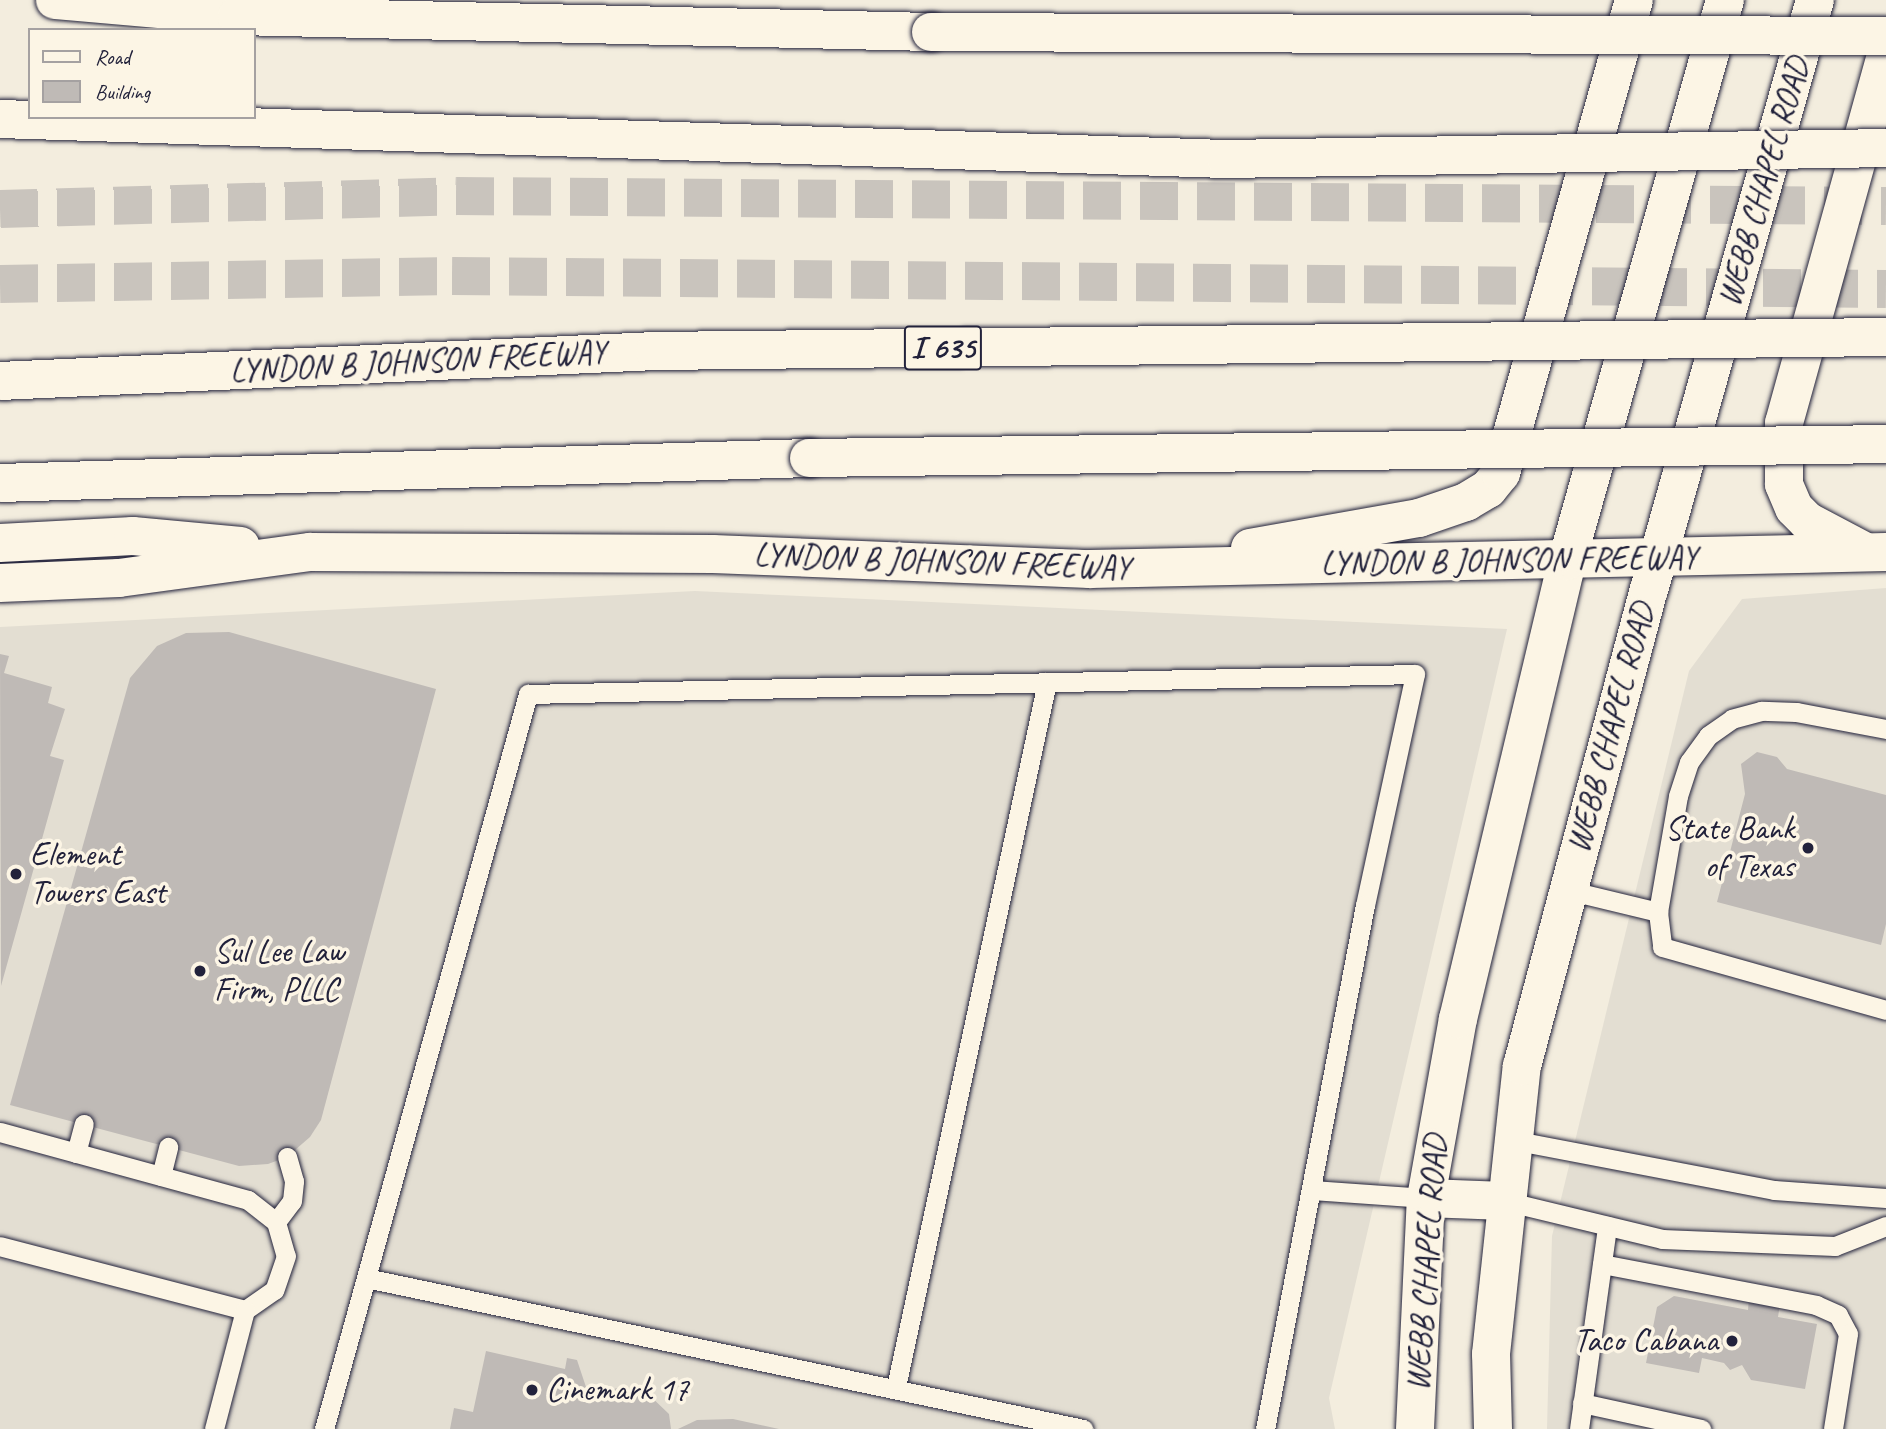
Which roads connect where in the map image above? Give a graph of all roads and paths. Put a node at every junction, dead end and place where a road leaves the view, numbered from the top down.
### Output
1 (55, 0) edge
2 (1634, 0) edge
3 (1726, 0) edge
4 (1815, 0) edge
5 (1886, 36) edge
6 (1886, 54) edge
7 (0, 119) edge
8 (1886, 148) edge
9 (1886, 337) edge
10 (0, 382) edge
11 (1886, 444) edge
12 (0, 482) edge
13 (0, 543) edge
14 (310, 552) junction
15 (1876, 552) edge
16 (1658, 559) junction
17 (1567, 561) junction
18 (1138, 568) junction
19 (0, 583) edge
20 (1047, 682) junction
21 (1886, 729) edge
22 (1567, 890) junction
23 (1658, 912) junction
24 (1886, 1010) edge
25 (83, 1125) dead end
26 (0, 1132) edge
27 (1513, 1140) junction
28 (168, 1147) dead end
29 (76, 1153) junction
30 (287, 1157) dead end
31 (161, 1176) junction
32 (1312, 1190) junction
33 (1426, 1198) junction
34 (1886, 1198) edge
35 (1505, 1201) junction
36 (276, 1222) junction
37 (1607, 1226) junction
38 (1886, 1226) edge
39 (0, 1246) edge
40 (1602, 1264) junction
41 (366, 1278) junction
42 (245, 1310) junction
43 (896, 1387) junction
44 (1582, 1404) junction
45 (214, 1429) edge
46 (324, 1429) edge
47 (1083, 1429) edge
48 (1265, 1429) edge
49 (1415, 1429) edge
50 (1493, 1429) edge
51 (1578, 1429) edge
52 (1701, 1429) edge
53 (1833, 1429) edge

1 - 5 main road, bridge
2 - 18 main road
3 - 17 main road, WEBB CHAPEL ROAD
4 - 16 main road, WEBB CHAPEL ROAD
6 - 15 main road
7 - 8 main road, bridge
9 - 10 main road, LYNDON B JOHNSON FREEWAY / I 635, bridge
11 - 12 main road, bridge
13 - 14 main road
14 - 18 main road, LYNDON B JOHNSON FREEWAY
14 - 19 main road, LYNDON B JOHNSON FREEWAY
15 - 16 main road, LYNDON B JOHNSON FREEWAY
16 - 17 main road, LYNDON B JOHNSON FREEWAY
16 - 22 main road, WEBB CHAPEL ROAD
17 - 18 main road, LYNDON B JOHNSON FREEWAY
17 - 33 main road, WEBB CHAPEL ROAD
20 - 32 lane
20 - 41 lane
20 - 43 lane
21 - 23 lane
22 - 23 lane
22 - 27 main road, WEBB CHAPEL ROAD
23 - 24 lane
25 - 29 lane
26 - 29 lane
27 - 34 lane
27 - 35 main road, WEBB CHAPEL ROAD
28 - 31 lane
29 - 31 lane
30 - 36 lane
31 - 36 lane
32 - 33 lane
32 - 48 lane
33 - 35 main road
33 - 49 main road, WEBB CHAPEL ROAD
35 - 37 lane
35 - 50 main road, WEBB CHAPEL ROAD
36 - 42 lane
37 - 38 lane
37 - 40 lane
39 - 42 lane
40 - 44 lane
40 - 53 lane
41 - 43 lane
41 - 46 lane
42 - 45 lane
43 - 47 lane
44 - 51 lane
44 - 52 lane

